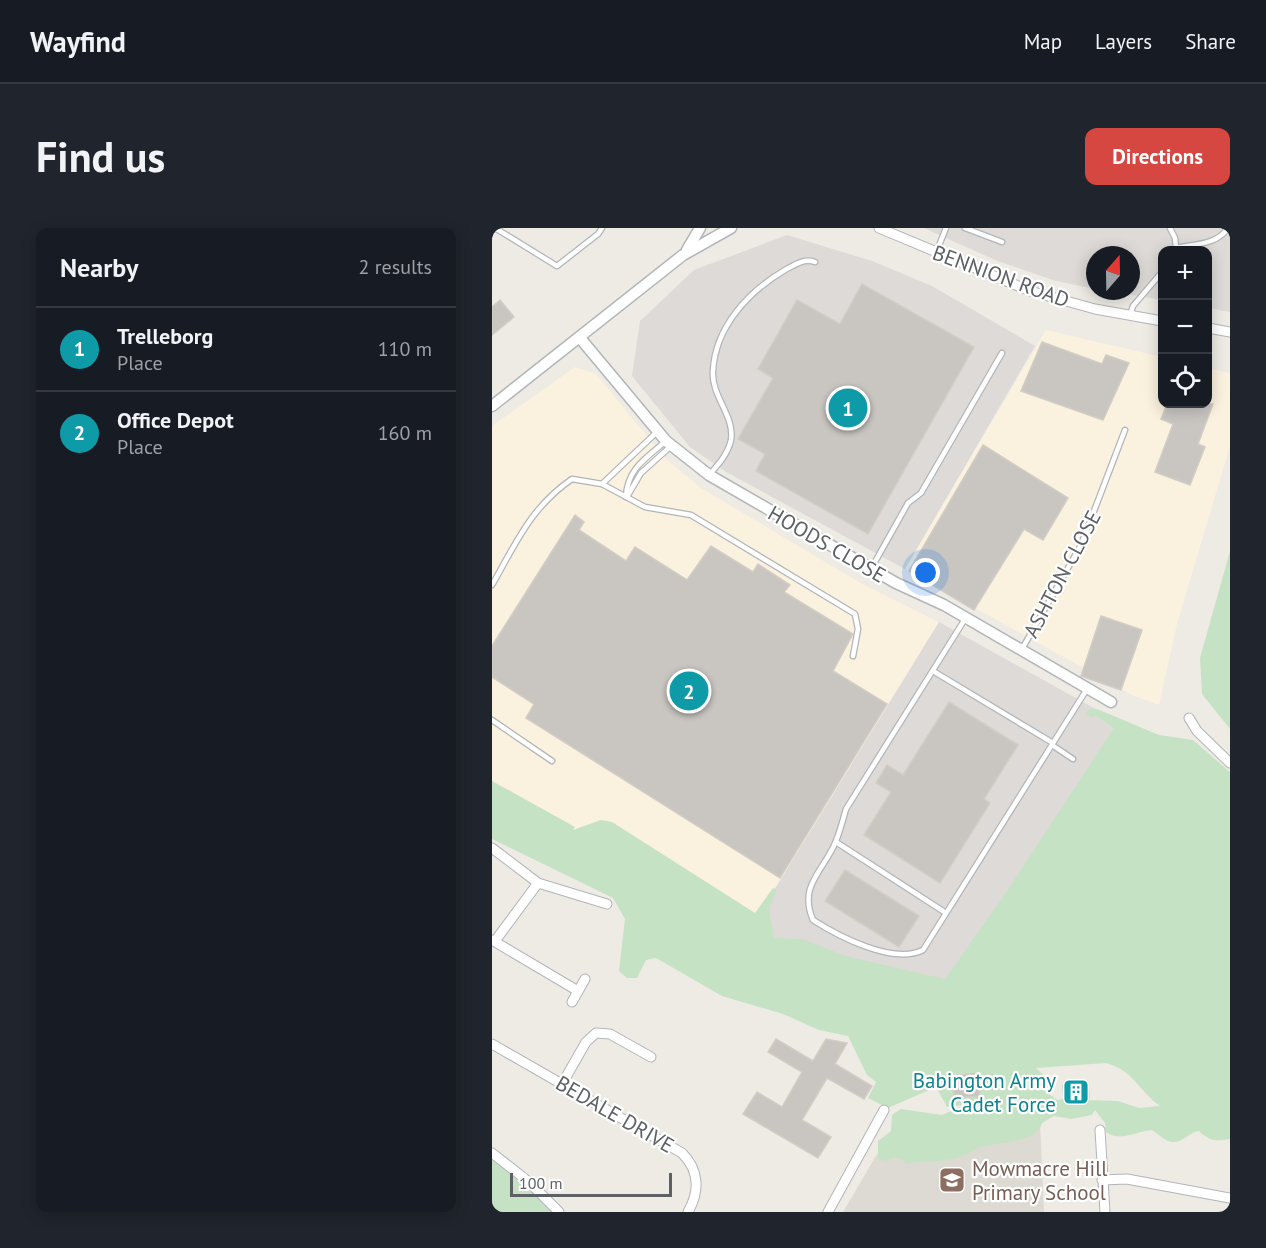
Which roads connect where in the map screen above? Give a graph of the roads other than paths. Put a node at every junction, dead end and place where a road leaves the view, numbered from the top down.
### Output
1 (495, 228) edge
2 (602, 228) edge
3 (700, 228) edge
4 (731, 228) edge
5 (879, 228) edge
6 (946, 228) edge
7 (965, 228) edge
8 (1170, 228) edge
9 (1228, 228) edge
10 (1002, 242) dead end
11 (1175, 246) edge
12 (1190, 246) edge
13 (936, 253) junction
14 (683, 255) junction
15 (815, 262) dead end
16 (1158, 277) edge
17 (1130, 315) junction
18 (1158, 320) edge
19 (1212, 329) edge
20 (1230, 332) edge
21 (580, 338) junction
22 (1002, 352) dead end
23 (492, 406) edge
24 (1125, 430) dead end
25 (658, 431) junction
26 (669, 443) junction
27 (709, 476) junction
28 (602, 484) junction
29 (626, 497) junction
30 (871, 569) junction
31 (492, 585) edge
32 (966, 618) junction
33 (1022, 650) junction
34 (853, 657) dead end
35 (933, 671) junction
36 (1087, 689) junction
37 (1111, 702) dead end
38 (1189, 718) dead end
39 (492, 720) edge
40 (1052, 744) junction
41 (1073, 759) dead end
42 (552, 761) dead end
43 (1230, 763) edge
44 (836, 842) junction
45 (492, 848) edge
46 (537, 883) junction
47 (607, 904) dead end
48 (946, 913) junction
49 (494, 941) edge
50 (585, 979) dead end
51 (578, 991) junction
52 (572, 1002) dead end
53 (492, 1044) edge
54 (651, 1057) dead end
55 (562, 1084) junction
56 (884, 1110) dead end
57 (1100, 1130) dead end
58 (492, 1153) edge
59 (1102, 1180) junction
60 (1230, 1198) edge
61 (559, 1212) edge
62 (688, 1212) edge
63 (828, 1212) edge
64 (1105, 1212) edge

1 - 2 lane
3 - 14 street
4 - 14 street
5 - 13 street, BENNION ROAD
6 - 13 lane
7 - 10 lane
8 - 11 lane
9 - 12 lane
13 - 17 street, BENNION ROAD
14 - 21 street
15 - 27 lane
16 - 17 lane
17 - 18 street, BENNION ROAD
19 - 20 street
21 - 23 street
21 - 25 street, HOODS CLOSE
22 - 30 lane
24 - 33 lane, ASHTON CLOSE
25 - 26 street, HOODS CLOSE
25 - 28 lane
26 - 27 street, HOODS CLOSE
26 - 29 lane
26 - 29 lane
27 - 30 street, HOODS CLOSE
28 - 29 lane
28 - 31 lane
29 - 34 lane
30 - 32 street, HOODS CLOSE
32 - 33 street, HOODS CLOSE
32 - 35 lane
33 - 36 street, HOODS CLOSE
35 - 40 lane
35 - 44 lane
36 - 37 street, HOODS CLOSE
36 - 40 lane
38 - 43 street
39 - 42 lane
40 - 41 lane
40 - 48 lane
44 - 48 lane
44 - 48 lane
45 - 46 street
46 - 47 street
46 - 49 street
49 - 51 street
50 - 51 street
51 - 52 street
53 - 55 street, BEDALE DRIVE
54 - 55 street
55 - 62 street, BEDALE DRIVE
56 - 63 street
57 - 59 street
58 - 61 street
59 - 60 street
59 - 64 street

